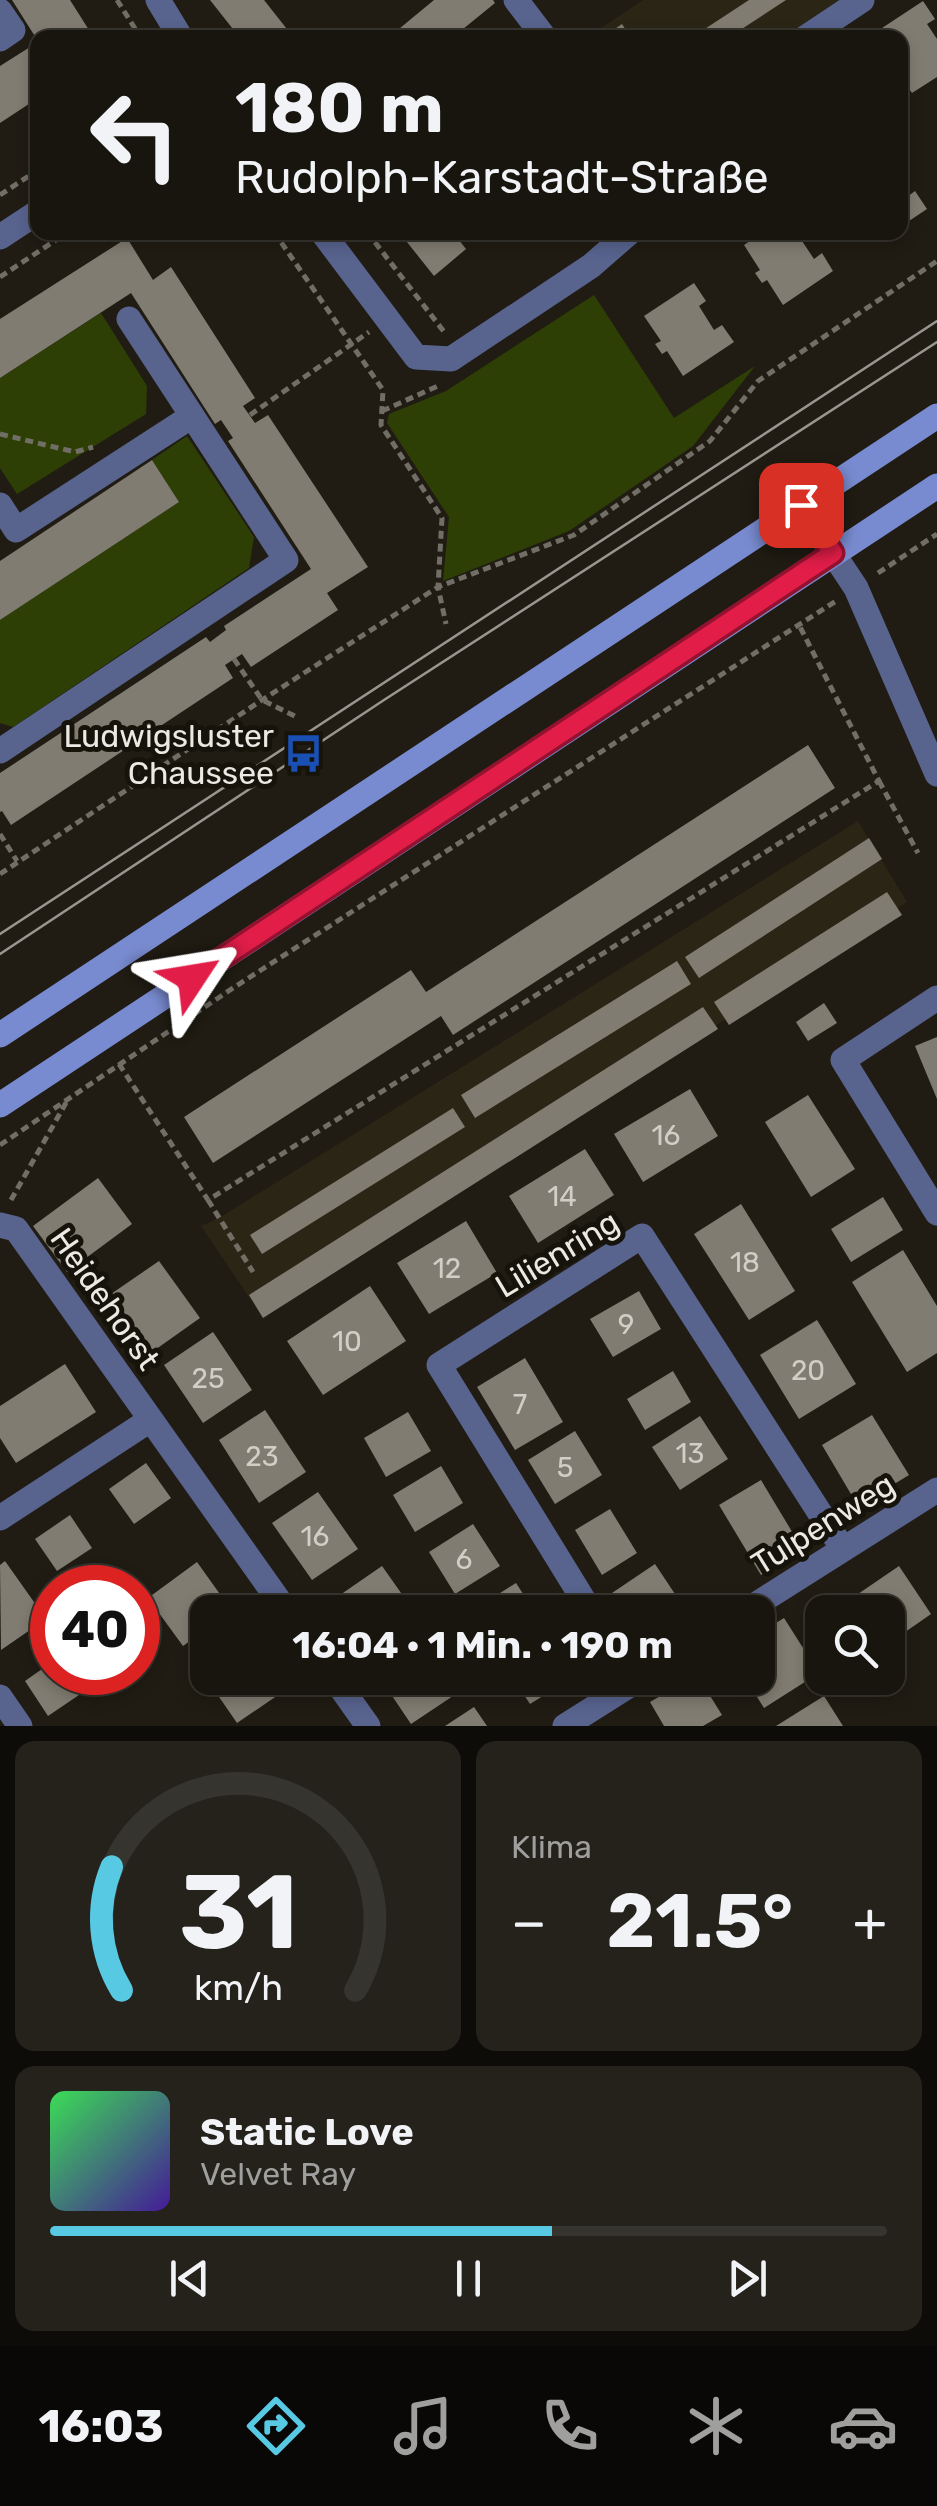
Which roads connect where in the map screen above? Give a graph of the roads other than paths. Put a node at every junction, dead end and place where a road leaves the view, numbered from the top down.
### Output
1 (158, 0) edge
2 (516, 0) edge
3 (862, 0) edge
4 (0, 11) edge
5 (176, 30) edge
6 (539, 30) edge
7 (816, 30) edge
8 (0, 39) edge
9 (30, 217) edge
10 (0, 237) edge
11 (328, 240) edge
12 (621, 240) edge
13 (129, 320) dead end
14 (192, 416) junction
15 (937, 416) edge
16 (937, 486) edge
17 (801, 505) junction
18 (0, 506) edge
19 (8, 535) edge
20 (833, 553) junction
21 (0, 751) edge
22 (937, 774) edge
23 (937, 998) edge
24 (0, 1034) edge
25 (0, 1105) edge
26 (937, 1213) edge
27 (5, 1214) edge
28 (150, 1420) junction
29 (937, 1490) edge
30 (0, 1518) edge
31 (843, 1550) junction
32 (275, 1595) edge
33 (580, 1595) edge
34 (771, 1595) edge
35 (346, 1695) edge
36 (611, 1695) edge
37 (0, 1697) edge
38 (20, 1726) edge
39 (368, 1726) edge
40 (564, 1726) edge

1 - 5 street
2 - 6 street
3 - 7 street
4 - 8 street
9 - 10 street
11 - 12 street
13 - 14 street
14 - 19 street
14 - 21 street
15 - 17 street
16 - 20 street
17 - 20 street
17 - 24 street
18 - 19 street
20 - 22 street
20 - 25 street
23 - 26 street
27 - 28 street, Heidehorst
28 - 30 street, Heidehorst
28 - 32 street, Heidehorst
29 - 31 street, Tulpenweg
31 - 33 street, Lilienring
31 - 34 street, Tulpenweg
35 - 39 street
36 - 40 street
37 - 38 street

